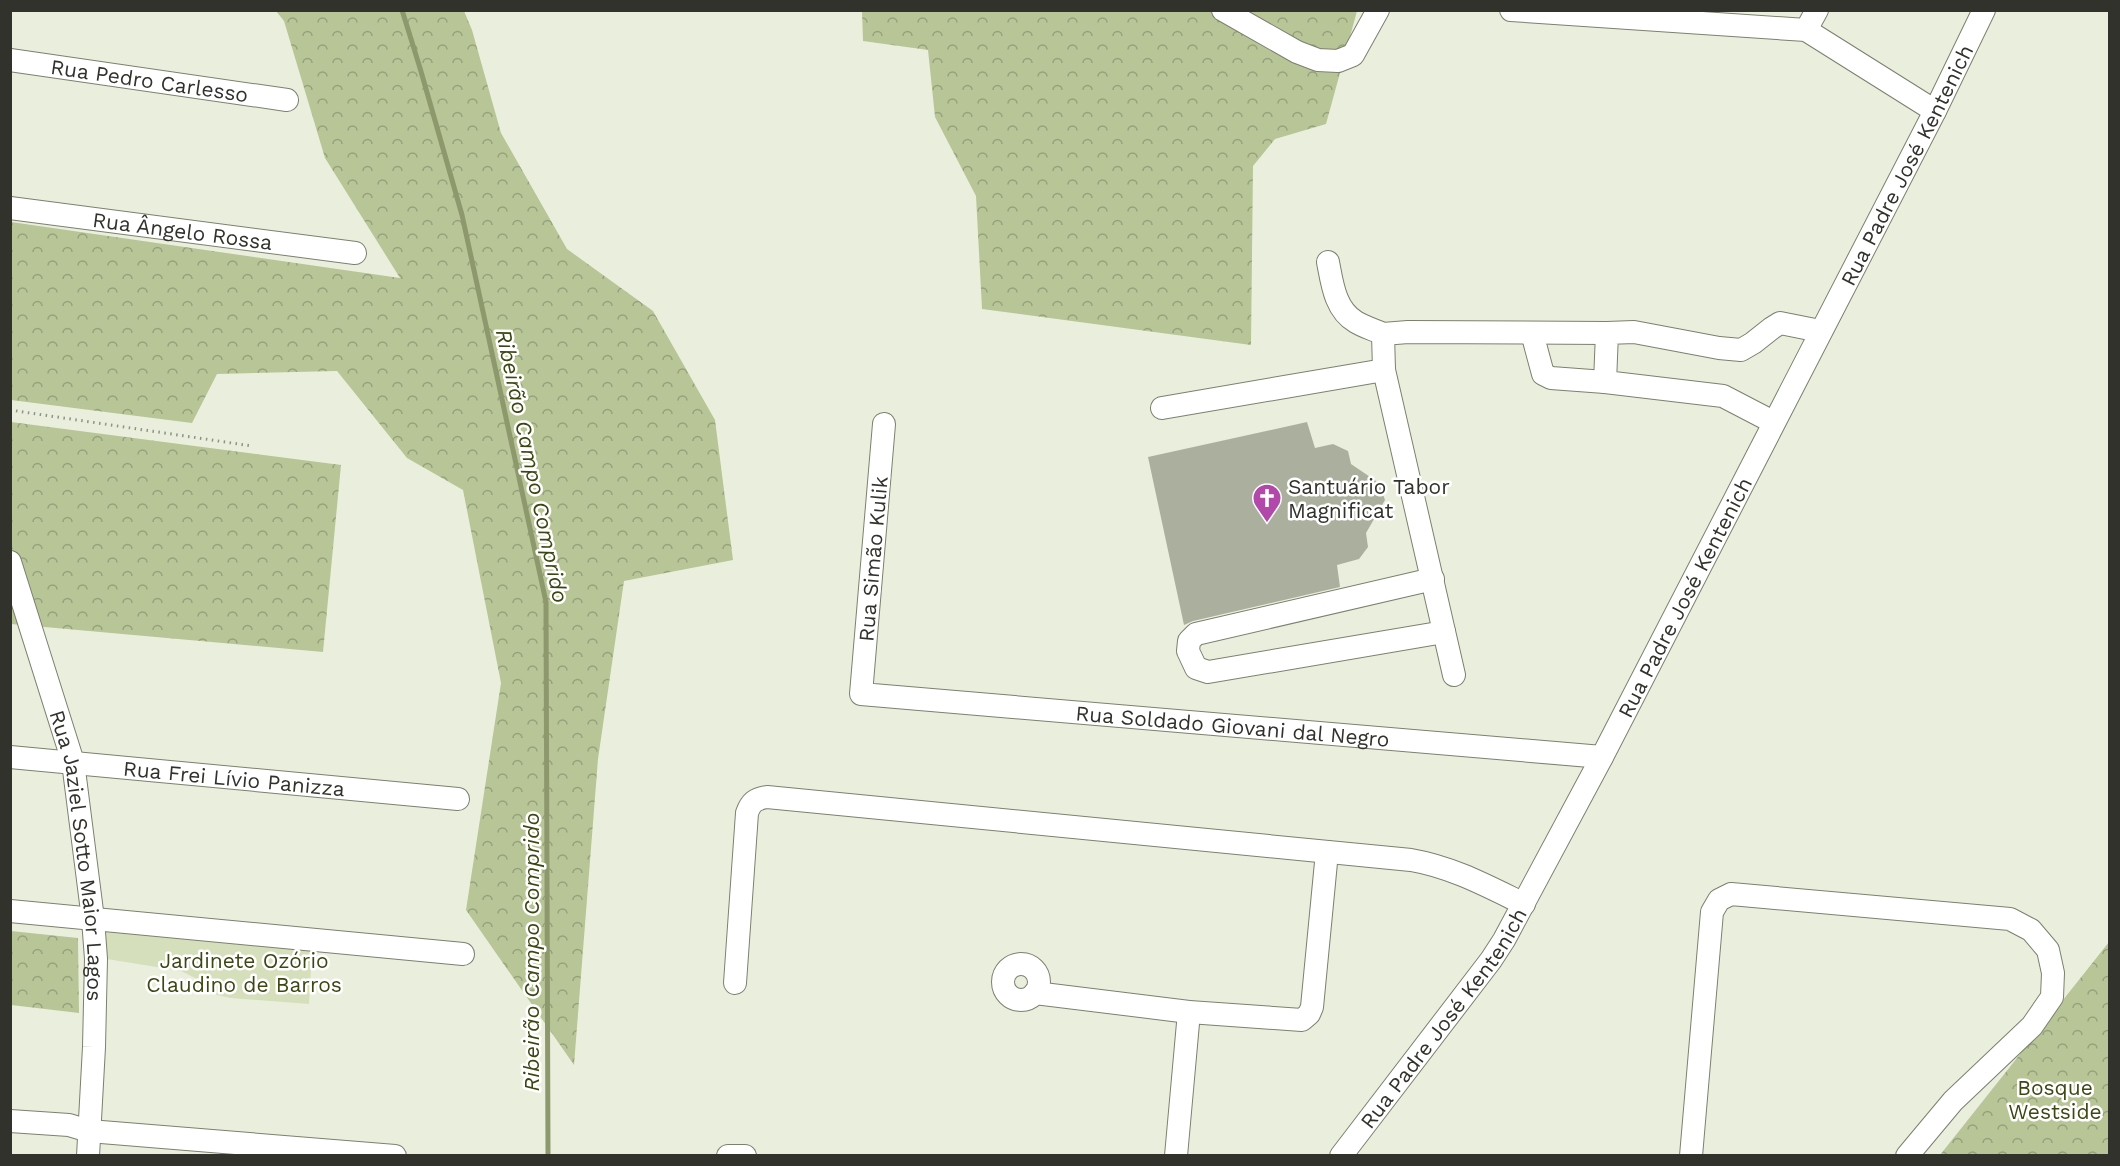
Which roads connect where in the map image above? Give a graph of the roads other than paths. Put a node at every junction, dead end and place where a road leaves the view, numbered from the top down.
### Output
1 (1223, 10) edge
2 (1378, 10) edge
3 (1511, 10) edge
4 (1984, 10) edge
5 (1812, 20) edge
6 (10, 60) edge
7 (287, 100) dead end
8 (1935, 111) junction
9 (10, 208) edge
10 (355, 253) dead end
11 (1328, 262) dead end
12 (1820, 332) junction
13 (1532, 333) junction
14 (1607, 333) junction
15 (1383, 334) junction
16 (1384, 370) junction
17 (1605, 382) junction
18 (1162, 408) dead end
19 (1773, 422) junction
20 (884, 424) dead end
21 (10, 562) edge
22 (1433, 579) junction
23 (1444, 632) junction
24 (1454, 675) dead end
25 (861, 694) joint
26 (10, 757) edge
27 (1602, 757) junction
28 (73, 762) junction
29 (458, 799) dead end
30 (1327, 852) junction
31 (1524, 904) junction
32 (10, 911) edge
33 (93, 919) junction
34 (463, 954) dead end
35 (735, 983) dead end
36 (1035, 993) dead end
37 (1189, 1012) junction
38 (10, 1121) edge
39 (89, 1131) junction
40 (88, 1155) edge
41 (395, 1155) edge
42 (728, 1155) edge
43 (745, 1155) edge
44 (1176, 1155) edge
45 (1341, 1155) edge
46 (1691, 1155) edge
47 (1907, 1155) edge

1 - 2 street
3 - 5 street
4 - 8 street, Rua Padre José Kentenich
5 - 8 street
6 - 7 street, Rua Pedro Carlesso
8 - 12 street, Rua Padre José Kentenich
9 - 10 street, Rua Ângelo Rossa
11 - 15 street
12 - 14 street
12 - 19 street, Rua Padre José Kentenich
13 - 14 street
13 - 15 street
13 - 17 street
14 - 17 street
15 - 16 street
16 - 18 street
16 - 22 street
17 - 19 street
19 - 27 street, Rua Padre José Kentenich
20 - 25 street, Rua Simão Kulik
21 - 28 street, Rua Jaziel Sotto Maior Lagos
22 - 23 street
22 - 23 street
23 - 24 street
25 - 27 street, Rua Soldado Giovani dal Negro
26 - 28 street, Rua Frei Lívio Panizza
27 - 31 street, Rua Padre José Kentenich
28 - 29 street, Rua Frei Lívio Panizza
28 - 33 street, Rua Jaziel Sotto Maior Lagos
30 - 31 street
30 - 35 street
30 - 37 street
31 - 45 street, Rua Padre José Kentenich
32 - 33 street
33 - 34 street
33 - 39 street, Rua Jaziel Sotto Maior Lagos
36 - 37 street
37 - 44 street
38 - 39 street
39 - 40 street, Rua Jaziel Sotto Maior Lagos
39 - 41 street
42 - 43 street
46 - 47 street

